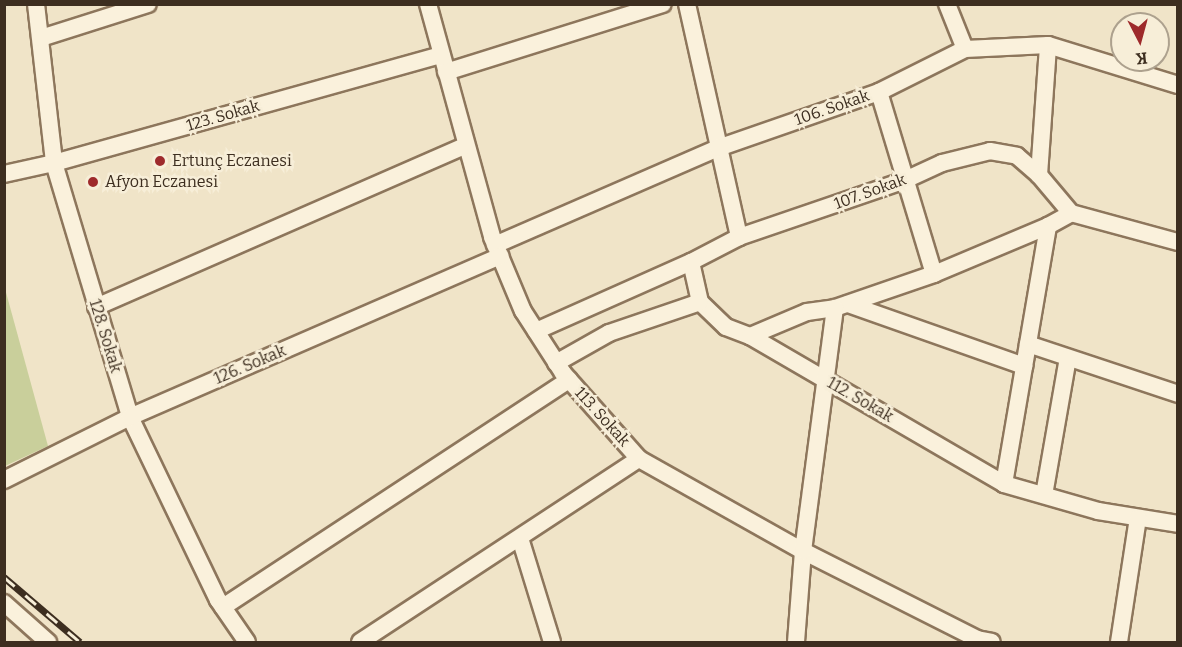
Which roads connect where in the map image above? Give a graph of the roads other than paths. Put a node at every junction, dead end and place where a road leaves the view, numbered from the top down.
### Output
1 (36, 4) edge
2 (148, 4) edge
3 (428, 4) edge
4 (663, 4) edge
5 (687, 4) edge
6 (947, 4) edge
7 (41, 38) junction
8 (1048, 45) junction
9 (965, 49) junction
10 (441, 55) junction
11 (446, 72) junction
12 (1178, 85) edge
13 (879, 92) junction
14 (466, 146) junction
15 (718, 148) junction
16 (54, 163) junction
17 (4, 174) edge
18 (1039, 175) junction
19 (903, 181) junction
20 (1071, 213) junction
21 (1048, 226) junction
22 (739, 237) junction
23 (1178, 242) edge
24 (497, 251) junction
25 (691, 262) junction
26 (934, 274) junction
27 (700, 302) junction
28 (841, 306) junction
29 (96, 307) junction
30 (536, 332) junction
31 (750, 336) junction
32 (1028, 344) junction
33 (1068, 358) junction
34 (556, 363) junction
35 (1024, 366) junction
36 (569, 380) junction
37 (826, 380) junction
38 (1178, 394) edge
39 (130, 417) junction
40 (639, 459) junction
41 (4, 480) edge
42 (1004, 484) junction
43 (1044, 495) junction
44 (1138, 518) junction
45 (1178, 524) edge
46 (520, 538) junction
47 (803, 551) junction
48 (4, 603) edge
49 (223, 607) junction
50 (48, 642) edge
51 (248, 642) edge
52 (360, 642) edge
53 (552, 642) edge
54 (796, 642) edge
55 (992, 642) edge
56 (1119, 642) edge

1 - 7 street, 128. Sokak
2 - 7 street
3 - 10 street, 113. Sokak
4 - 11 street
5 - 15 street
6 - 9 street
7 - 16 street, 128. Sokak
8 - 9 street, 106. Sokak
8 - 12 street, 106. Sokak
8 - 18 street
9 - 13 street, 106. Sokak
10 - 11 street, 113. Sokak
10 - 16 street, 123. Sokak
11 - 14 street, 113. Sokak
13 - 15 street, 106. Sokak
13 - 19 street
14 - 24 street, 113. Sokak
14 - 29 street
15 - 22 street
15 - 24 street, 106. Sokak
16 - 17 street, 123. Sokak
16 - 29 street, 128. Sokak
18 - 19 street, 107. Sokak
18 - 20 street, 107. Sokak
19 - 22 street, 107. Sokak
19 - 26 street
20 - 21 street
20 - 23 street
21 - 26 street
21 - 32 street
22 - 25 street, 107. Sokak
24 - 30 street, 113. Sokak
24 - 39 street, 126. Sokak
25 - 27 street
25 - 30 street, 107. Sokak
26 - 28 street
27 - 31 street, 112. Sokak
27 - 34 street
28 - 31 street
28 - 35 street
28 - 37 street
29 - 39 street, 128. Sokak
30 - 34 street, 113. Sokak
31 - 37 street, 112. Sokak
32 - 33 street
32 - 35 street
33 - 38 street
33 - 43 street
34 - 36 street, 113. Sokak
35 - 42 street
36 - 40 street, 113. Sokak
36 - 49 street
37 - 42 street, 112. Sokak
37 - 47 street
39 - 41 street, 126. Sokak
39 - 49 street, 128. Sokak
40 - 46 street
40 - 47 street, 113. Sokak
42 - 43 street, 112. Sokak
43 - 44 street, 112. Sokak
44 - 45 street, 112. Sokak
44 - 56 street
46 - 52 street
46 - 53 street
47 - 54 street
47 - 55 street, 113. Sokak
48 - 50 street
49 - 51 street, 128. Sokak

